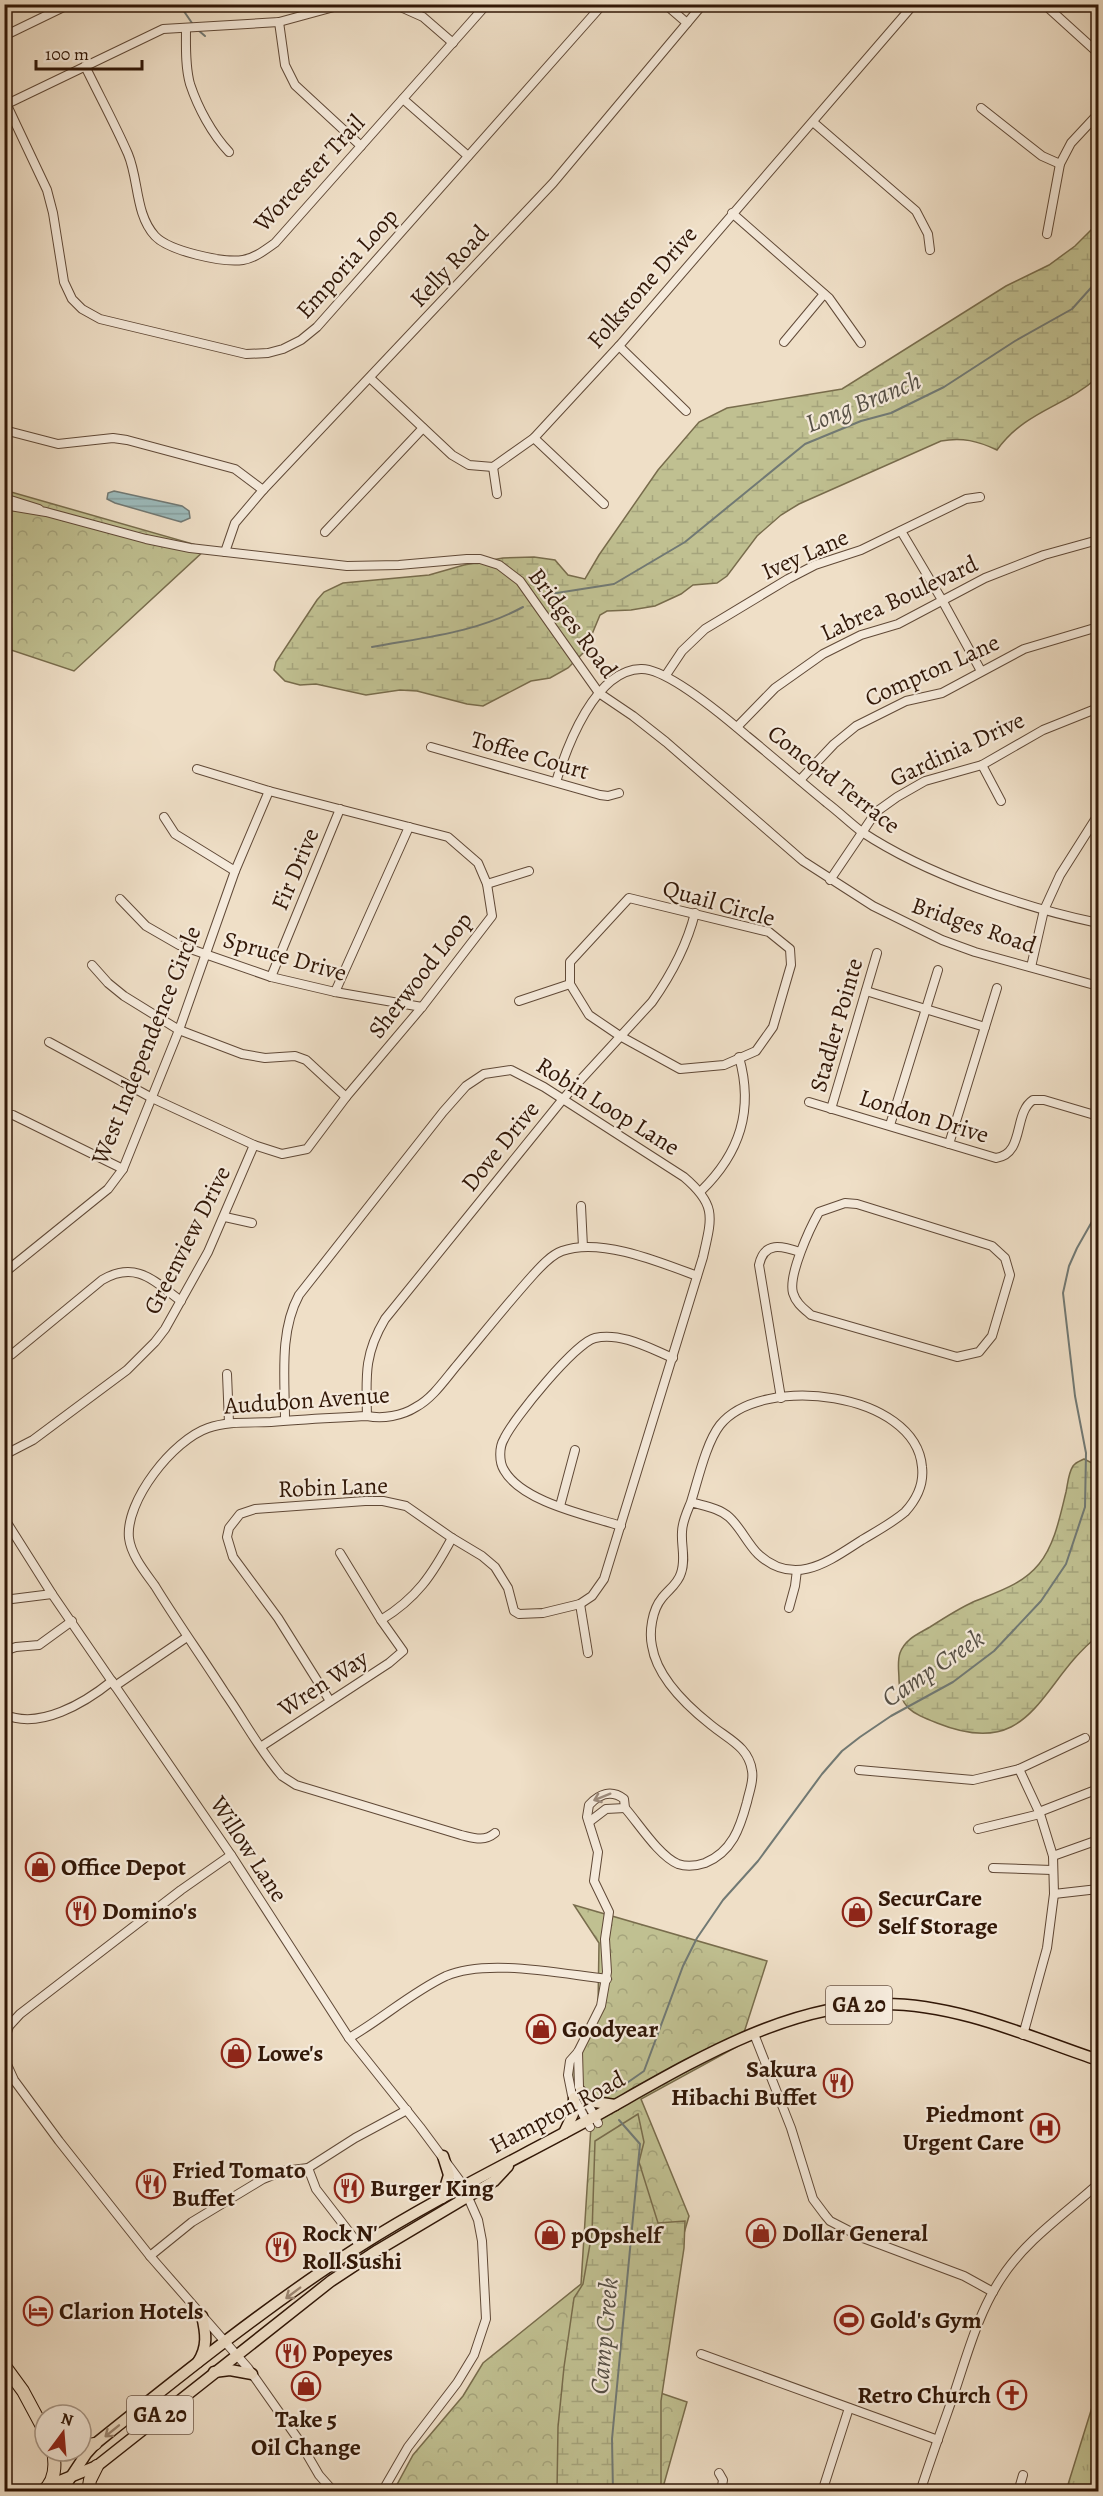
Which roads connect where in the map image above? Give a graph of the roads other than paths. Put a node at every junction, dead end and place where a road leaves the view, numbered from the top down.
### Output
1 (70, 4) edge
2 (345, 4) edge
3 (394, 4) edge
4 (487, 4) edge
5 (603, 4) edge
6 (665, 4) edge
7 (703, 4) edge
8 (914, 4) edge
9 (1044, 4) edge
10 (279, 22) junction
11 (687, 23) junction
12 (186, 28) junction
13 (4, 36) edge
14 (453, 43) junction
15 (1098, 53) edge
16 (85, 66) junction
17 (403, 99) junction
18 (6, 102) edge
19 (981, 108) dead end
20 (1098, 114) edge
21 (813, 122) junction
22 (361, 146) junction
23 (229, 152) dead end
24 (468, 156) junction
25 (1060, 164) junction
26 (732, 213) junction
27 (1047, 234) dead end
28 (930, 250) dead end
29 (824, 294) junction
30 (783, 342) dead end
31 (861, 343) dead end
32 (619, 346) junction
33 (370, 378) junction
34 (686, 411) dead end
35 (423, 428) junction
36 (4, 430) edge
37 (534, 438) junction
38 (493, 467) junction
39 (263, 490) junction
40 (497, 494) dead end
41 (980, 497) dead end
42 (4, 498) edge
43 (604, 504) dead end
44 (4, 505) edge
45 (46, 512) junction
46 (901, 531) junction
47 (325, 532) dead end
48 (1098, 540) edge
49 (225, 552) junction
50 (942, 600) junction
51 (1098, 627) edge
52 (981, 671) junction
53 (666, 675) junction
54 (599, 693) junction
55 (1098, 708) edge
56 (737, 727) junction
57 (431, 747) dead end
58 (982, 765) junction
59 (197, 769) dead end
60 (800, 780) junction
61 (556, 782) junction
62 (269, 791) junction
63 (619, 794) dead end
64 (1001, 801) dead end
65 (340, 809) junction
66 (1098, 815) edge
67 (164, 816) dead end
68 (409, 827) junction
69 (861, 831) junction
70 (530, 871) dead end
71 (235, 872) junction
72 (830, 880) junction
73 (487, 884) junction
74 (120, 899) dead end
75 (1044, 910) junction
76 (695, 913) junction
77 (1098, 922) edge
78 (877, 953) dead end
79 (204, 954) junction
80 (92, 965) dead end
81 (1031, 967) junction
82 (938, 970) dead end
83 (271, 977) junction
84 (570, 984) junction
85 (1098, 986) edge
86 (997, 988) dead end
87 (866, 991) junction
88 (335, 992) junction
89 (519, 1001) dead end
90 (422, 1007) junction
91 (926, 1009) junction
92 (985, 1027) junction
93 (179, 1030) junction
94 (620, 1036) junction
95 (48, 1042) dead end
96 (739, 1057) junction
97 (346, 1097) junction
98 (152, 1098) junction
99 (563, 1099) junction
100 (809, 1102) dead end
101 (831, 1109) junction
102 (13, 1115) dead end
103 (1098, 1116) edge
104 (890, 1125) junction
105 (949, 1144) junction
106 (254, 1145) junction
107 (123, 1169) junction
108 (700, 1191) junction
109 (581, 1206) dead end
110 (225, 1217) junction
111 (252, 1223) dead end
112 (583, 1247) junction
113 (800, 1252) junction
114 (4, 1273) edge
115 (698, 1276) junction
116 (181, 1301) junction
117 (11, 1355) dead end
118 (673, 1358) junction
119 (227, 1374) dead end
120 (781, 1398) junction
121 (367, 1416) junction
122 (285, 1420) junction
123 (229, 1423) junction
124 (574, 1450) dead end
125 (4, 1455) edge
126 (691, 1502) junction
127 (560, 1506) junction
128 (4, 1518) edge
129 (621, 1526) junction
130 (452, 1539) junction
131 (340, 1552) dead end
132 (797, 1570) junction
133 (52, 1593) junction
134 (4, 1600) edge
135 (580, 1604) junction
136 (789, 1608) dead end
137 (381, 1620) junction
138 (72, 1621) junction
139 (187, 1637) junction
140 (4, 1651) edge
141 (588, 1653) dead end
142 (114, 1683) junction
143 (330, 1701) junction
144 (4, 1714) edge
145 (1085, 1738) dead end
146 (262, 1746) junction
147 (1019, 1769) junction
148 (859, 1770) dead end
149 (1098, 1789) edge
150 (625, 1808) junction
151 (1040, 1813) junction
152 (589, 1822) junction
153 (978, 1829) dead end
154 (495, 1833) dead end
155 (1098, 1840) edge
156 (231, 1855) junction
157 (1053, 1856) junction
158 (993, 1868) dead end
159 (1052, 1870) junction
160 (1098, 1889) edge
161 (1054, 1894) junction
162 (607, 1979) junction
163 (754, 2034) junction
164 (1023, 2035) junction
165 (349, 2038) junction
166 (4, 2042) edge
167 (4, 2058) edge
168 (1098, 2060) edge
169 (578, 2095) junction
170 (615, 2105) junction
171 (407, 2110) junction
172 (592, 2122) junction
173 (564, 2133) junction
174 (442, 2156) junction
175 (513, 2160) junction
176 (308, 2168) junction
177 (1098, 2184) edge
178 (467, 2192) junction
179 (442, 2198) junction
180 (360, 2246) junction
181 (150, 2256) junction
182 (993, 2292) junction
183 (202, 2316) junction
184 (225, 2343) junction
185 (701, 2354) dead end
186 (235, 2355) junction
187 (4, 2365) edge
188 (195, 2365) junction
189 (214, 2372) junction
190 (252, 2374) junction
191 (849, 2408) junction
192 (33, 2410) edge
193 (938, 2440) junction
194 (95, 2444) joint
195 (55, 2463) edge
196 (97, 2466) junction
197 (719, 2473) dead end
198 (74, 2474) junction
199 (1023, 2475) dead end
200 (51, 2489) edge
201 (88, 2492) edge
202 (333, 2492) edge
203 (382, 2492) edge
204 (721, 2492) edge
205 (822, 2492) edge
206 (920, 2492) edge
207 (1018, 2492) edge

1 - 13 street
2 - 10 street
3 - 14 street
4 - 14 street, Worcester Trail
5 - 24 street, Emporia Loop
6 - 11 street
7 - 11 street, Kelly Road
8 - 21 street, Folkstone Drive
9 - 15 street
10 - 12 street
10 - 22 street
11 - 33 street, Kelly Road
12 - 16 street
12 - 23 street
14 - 17 street, Worcester Trail
16 - 18 street
16 - 22 street, Worcester Trail
17 - 22 street, Worcester Trail
17 - 24 street
18 - 24 street, Emporia Loop
19 - 25 street
20 - 25 street
21 - 26 street, Folkstone Drive
21 - 28 street
25 - 27 street
26 - 29 street
26 - 32 street, Folkstone Drive
29 - 30 street
29 - 31 street
32 - 34 street
32 - 37 street, Folkstone Drive
33 - 35 street
33 - 39 street, Kelly Road
35 - 38 street
35 - 47 street
36 - 39 street
37 - 38 street, Folkstone Drive
37 - 43 street
38 - 40 street
39 - 49 street, Kelly Road
41 - 46 street, Ivey Lane
42 - 45 street, Bridges Road
44 - 45 street, Bridges Road
45 - 49 street, Bridges Road
46 - 50 street
46 - 53 street, Ivey Lane
48 - 50 street, Labrea Boulevard
49 - 54 street, Bridges Road
50 - 52 street
50 - 56 street, Labrea Boulevard
51 - 52 street, Compton Lane
52 - 60 street, Compton Lane
53 - 54 street, Concord Terrace
53 - 56 street, Concord Terrace
54 - 61 street, Concord Terrace
54 - 72 street, Bridges Road
55 - 58 street, Gardinia Drive
56 - 60 street, Concord Terrace
57 - 61 street, Toffee Court
58 - 64 street
58 - 69 street, Gardinia Drive
59 - 62 street, Sherwood Loop
60 - 69 street, Concord Terrace
61 - 63 street, Toffee Court
62 - 65 street, Sherwood Loop
62 - 71 street, West Independence Circle
65 - 68 street, Sherwood Loop
65 - 83 street, Fir Drive
66 - 75 street
67 - 71 street
68 - 73 street, Sherwood Loop
68 - 88 street
69 - 72 street, Gardinia Drive
69 - 75 street, Concord Terrace
70 - 73 street
71 - 79 street, West Independence Circle
72 - 81 street, Bridges Road
73 - 90 street, Sherwood Loop
74 - 79 street, Spruce Drive
75 - 77 street, Concord Terrace
75 - 81 street
76 - 84 street, Quail Circle
76 - 94 street, Dove Drive
76 - 96 street, Quail Circle
78 - 87 street, Stadler Pointe
79 - 83 street, Spruce Drive
79 - 93 street, West Independence Circle
80 - 93 street
81 - 85 street, Bridges Road
82 - 91 street
83 - 88 street, Spruce Drive
84 - 89 street
84 - 94 street, Quail Circle
86 - 92 street
87 - 91 street
87 - 101 street, Stadler Pointe
88 - 90 street, Spruce Drive
90 - 97 street, Sherwood Loop
91 - 92 street
91 - 104 street
92 - 105 street
93 - 97 street
93 - 98 street, West Independence Circle
94 - 96 street, Quail Circle
94 - 99 street, Dove Drive
95 - 98 street, Sherwood Loop
96 - 108 street
97 - 106 street, Sherwood Loop
98 - 106 street, Sherwood Loop
98 - 107 street, West Independence Circle
99 - 108 street, Robin Loop Lane
99 - 121 street, Dove Drive
99 - 122 street, Robin Loop Lane
100 - 101 street, London Drive
101 - 104 street, London Drive
102 - 107 street
103 - 105 street, London Drive
104 - 105 street, London Drive
106 - 110 street, Greenview Drive
107 - 114 street, West Independence Circle
108 - 115 street
109 - 112 street
110 - 111 street
110 - 116 street, Greenview Drive
112 - 115 street, Audubon Avenue
112 - 121 street, Audubon Avenue
113 - 113 street
113 - 120 street
115 - 118 street
116 - 117 street
116 - 125 street, Greenview Drive
118 - 127 street
118 - 129 street
119 - 123 street
120 - 126 street
120 - 132 street
121 - 122 street, Audubon Avenue
122 - 123 street, Audubon Avenue
123 - 139 street, Audubon Avenue
124 - 127 street
126 - 132 street
126 - 150 street
127 - 129 street
128 - 133 street, Willow Lane
129 - 135 street
130 - 135 street, Robin Lane
130 - 137 street
130 - 143 street, Robin Lane
131 - 137 street
132 - 136 street
133 - 134 street
133 - 138 street, Willow Lane
135 - 141 street
137 - 143 street, Wren Way
138 - 140 street
138 - 142 street, Willow Lane
139 - 142 street
139 - 146 street, Audubon Avenue
142 - 144 street
142 - 156 street, Willow Lane
143 - 146 street, Wren Way
145 - 147 street
146 - 154 street, Audubon Avenue
147 - 148 street
147 - 151 street
149 - 151 street
150 - 152 street
150 -> 152 street
151 - 153 street
151 - 157 street
152 - 162 street
155 - 157 street
156 - 165 street, Willow Lane
156 - 166 street
157 - 159 street
158 - 159 street
159 - 161 street
160 - 161 street
161 - 164 street
162 - 165 street
162 - 169 street
163 - 164 main road, Hampton Road / GA 20
163 - 170 main road, Hampton Road / GA 20
163 - 182 street
164 - 168 main road, Hampton Road / GA 20
165 - 171 street, Willow Lane
167 - 181 street
169 - 170 main road
169 - 172 street
169 - 173 main road
170 - 172 main road, Hampton Road / GA 20
171 - 174 street, Willow Lane
171 - 176 street
172 - 173 main road, Hampton Road / GA 20
173 - 175 main road, Hampton Road / GA 20
174 - 178 street, Willow Lane
174 - 179 main road
175 - 178 main road, Hampton Road / GA 20
175 - 178 main road, Hampton Road / GA 20
176 - 180 street
176 - 181 street
177 - 182 street
178 - 179 main road, Hampton Road / GA 20
178 - 186 main road, Hampton Road / GA 20
178 - 203 street, Willow Lane
179 - 180 main road, Hampton Road / GA 20
180 -> 184 main road, Hampton Road / GA 20
181 - 183 street
182 - 193 street
183 - 184 street
183 - 188 main road
184 - 186 street
184 - 188 main road, Hampton Road / GA 20
185 - 191 street
186 - 189 main road, Hampton Road / GA 20
186 - 190 street
187 - 192 highway
188 -> 194 main road, Hampton Road / GA 20
189 - 190 main road
189 - 196 main road, Hampton Road / GA 20
190 - 202 street
191 - 193 street
191 - 205 street
193 - 206 street
194 - 198 main road, Hampton Road / GA 20
195 - 200 highway
196 - 198 main road, Hampton Road / GA 20
196 - 201 highway
197 - 204 street
198 - 200 main road, Hampton Road / GA 20
199 - 207 street

